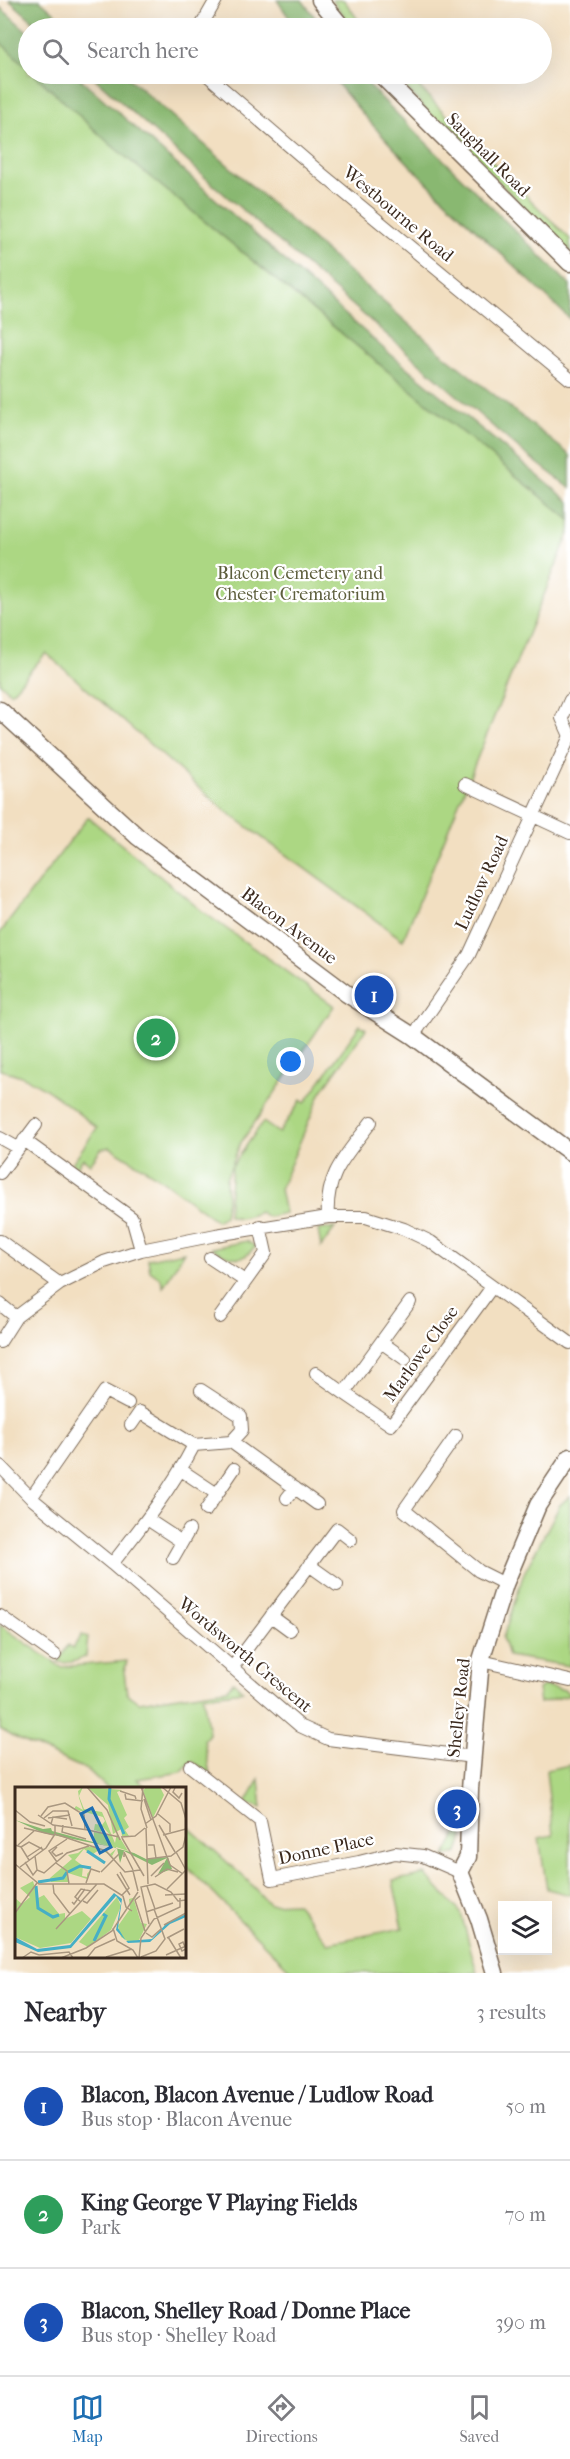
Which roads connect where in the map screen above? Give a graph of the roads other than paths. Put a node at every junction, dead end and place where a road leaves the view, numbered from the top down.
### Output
1 (216, 0) edge
2 (320, 0) edge
3 (206, 18) edge
4 (335, 18) edge
5 (217, 84) edge
6 (390, 84) edge
7 (570, 263) edge
8 (570, 379) edge
9 (570, 700) edge
10 (0, 710) edge
11 (570, 736) edge
12 (465, 784) dead end
13 (533, 816) junction
14 (570, 833) edge
15 (413, 1036) junction
16 (371, 1122) dead end
17 (36, 1125) dead end
18 (0, 1138) edge
19 (21, 1144) junction
20 (570, 1152) edge
21 (0, 1173) edge
22 (328, 1217) junction
23 (260, 1226) junction
24 (0, 1241) edge
25 (141, 1250) junction
26 (210, 1258) dead end
27 (245, 1281) junction
28 (60, 1284) junction
29 (492, 1287) junction
30 (410, 1302) dead end
31 (0, 1304) edge
32 (16, 1317) junction
33 (219, 1317) dead end
34 (0, 1342) edge
35 (381, 1342) junction
36 (570, 1343) edge
37 (405, 1359) dead end
38 (316, 1373) dead end
39 (344, 1393) junction
40 (204, 1395) dead end
41 (128, 1404) dead end
42 (131, 1425) dead end
43 (456, 1436) dead end
44 (231, 1442) junction
45 (194, 1445) junction
46 (570, 1457) edge
47 (0, 1466) edge
48 (234, 1469) dead end
49 (181, 1470) junction
50 (295, 1488) junction
51 (217, 1494) junction
52 (31, 1498) junction
53 (287, 1498) dead end
54 (317, 1504) dead end
55 (206, 1509) dead end
56 (147, 1519) junction
57 (189, 1530) dead end
58 (351, 1540) dead end
59 (182, 1542) junction
60 (173, 1558) dead end
61 (112, 1564) junction
62 (309, 1565) junction
63 (506, 1584) junction
64 (337, 1585) dead end
65 (0, 1616) edge
66 (271, 1616) junction
67 (290, 1630) dead end
68 (54, 1655) dead end
69 (481, 1661) junction
70 (232, 1668) junction
71 (570, 1681) edge
72 (473, 1757) junction
73 (190, 1766) dead end
74 (460, 1872) junction
75 (495, 1973) edge

1 - 3 street
2 - 4 street
5 - 8 street, Westbourne Road
6 - 7 street, Saughall Road
9 - 11 street, Ludlow Road
10 - 15 street, Blacon Avenue
11 - 13 street, Ludlow Road
12 - 13 street
13 - 14 street
13 - 15 street, Ludlow Road
15 - 20 street, Blacon Avenue
16 - 22 street
17 - 19 street
18 - 19 street
19 - 21 street
19 - 25 street
22 - 23 street
22 - 29 street
23 - 25 street
23 - 27 street
24 - 28 street
25 - 28 street
26 - 27 street
27 - 33 street
28 - 32 street
29 - 36 street
29 - 39 street, Marlowe Close
30 - 35 street
31 - 32 street
32 - 34 street
35 - 37 street, Marlowe Close
35 - 39 street
38 - 39 street, Marlowe Close
40 - 44 street
41 - 52 street
42 - 45 street
43 - 63 street
44 - 45 street
44 - 50 street
45 - 49 street
46 - 63 street, Shelley Road
47 - 52 street, Wordsworth Crescent
48 - 51 street
49 - 51 street
49 - 56 street
50 - 53 street
50 - 54 street
51 - 55 street
52 - 61 street, Wordsworth Crescent
56 - 59 street
56 - 61 street
57 - 59 street
58 - 62 street
59 - 60 street
61 - 70 street, Wordsworth Crescent
62 - 64 street
62 - 66 street
63 - 69 street, Shelley Road
65 - 68 street
66 - 67 street
66 - 70 street
69 - 71 street
69 - 72 street, Shelley Road
70 - 72 street, Wordsworth Crescent
72 - 74 street, Shelley Road
73 - 74 street, Donne Place
74 - 75 street

